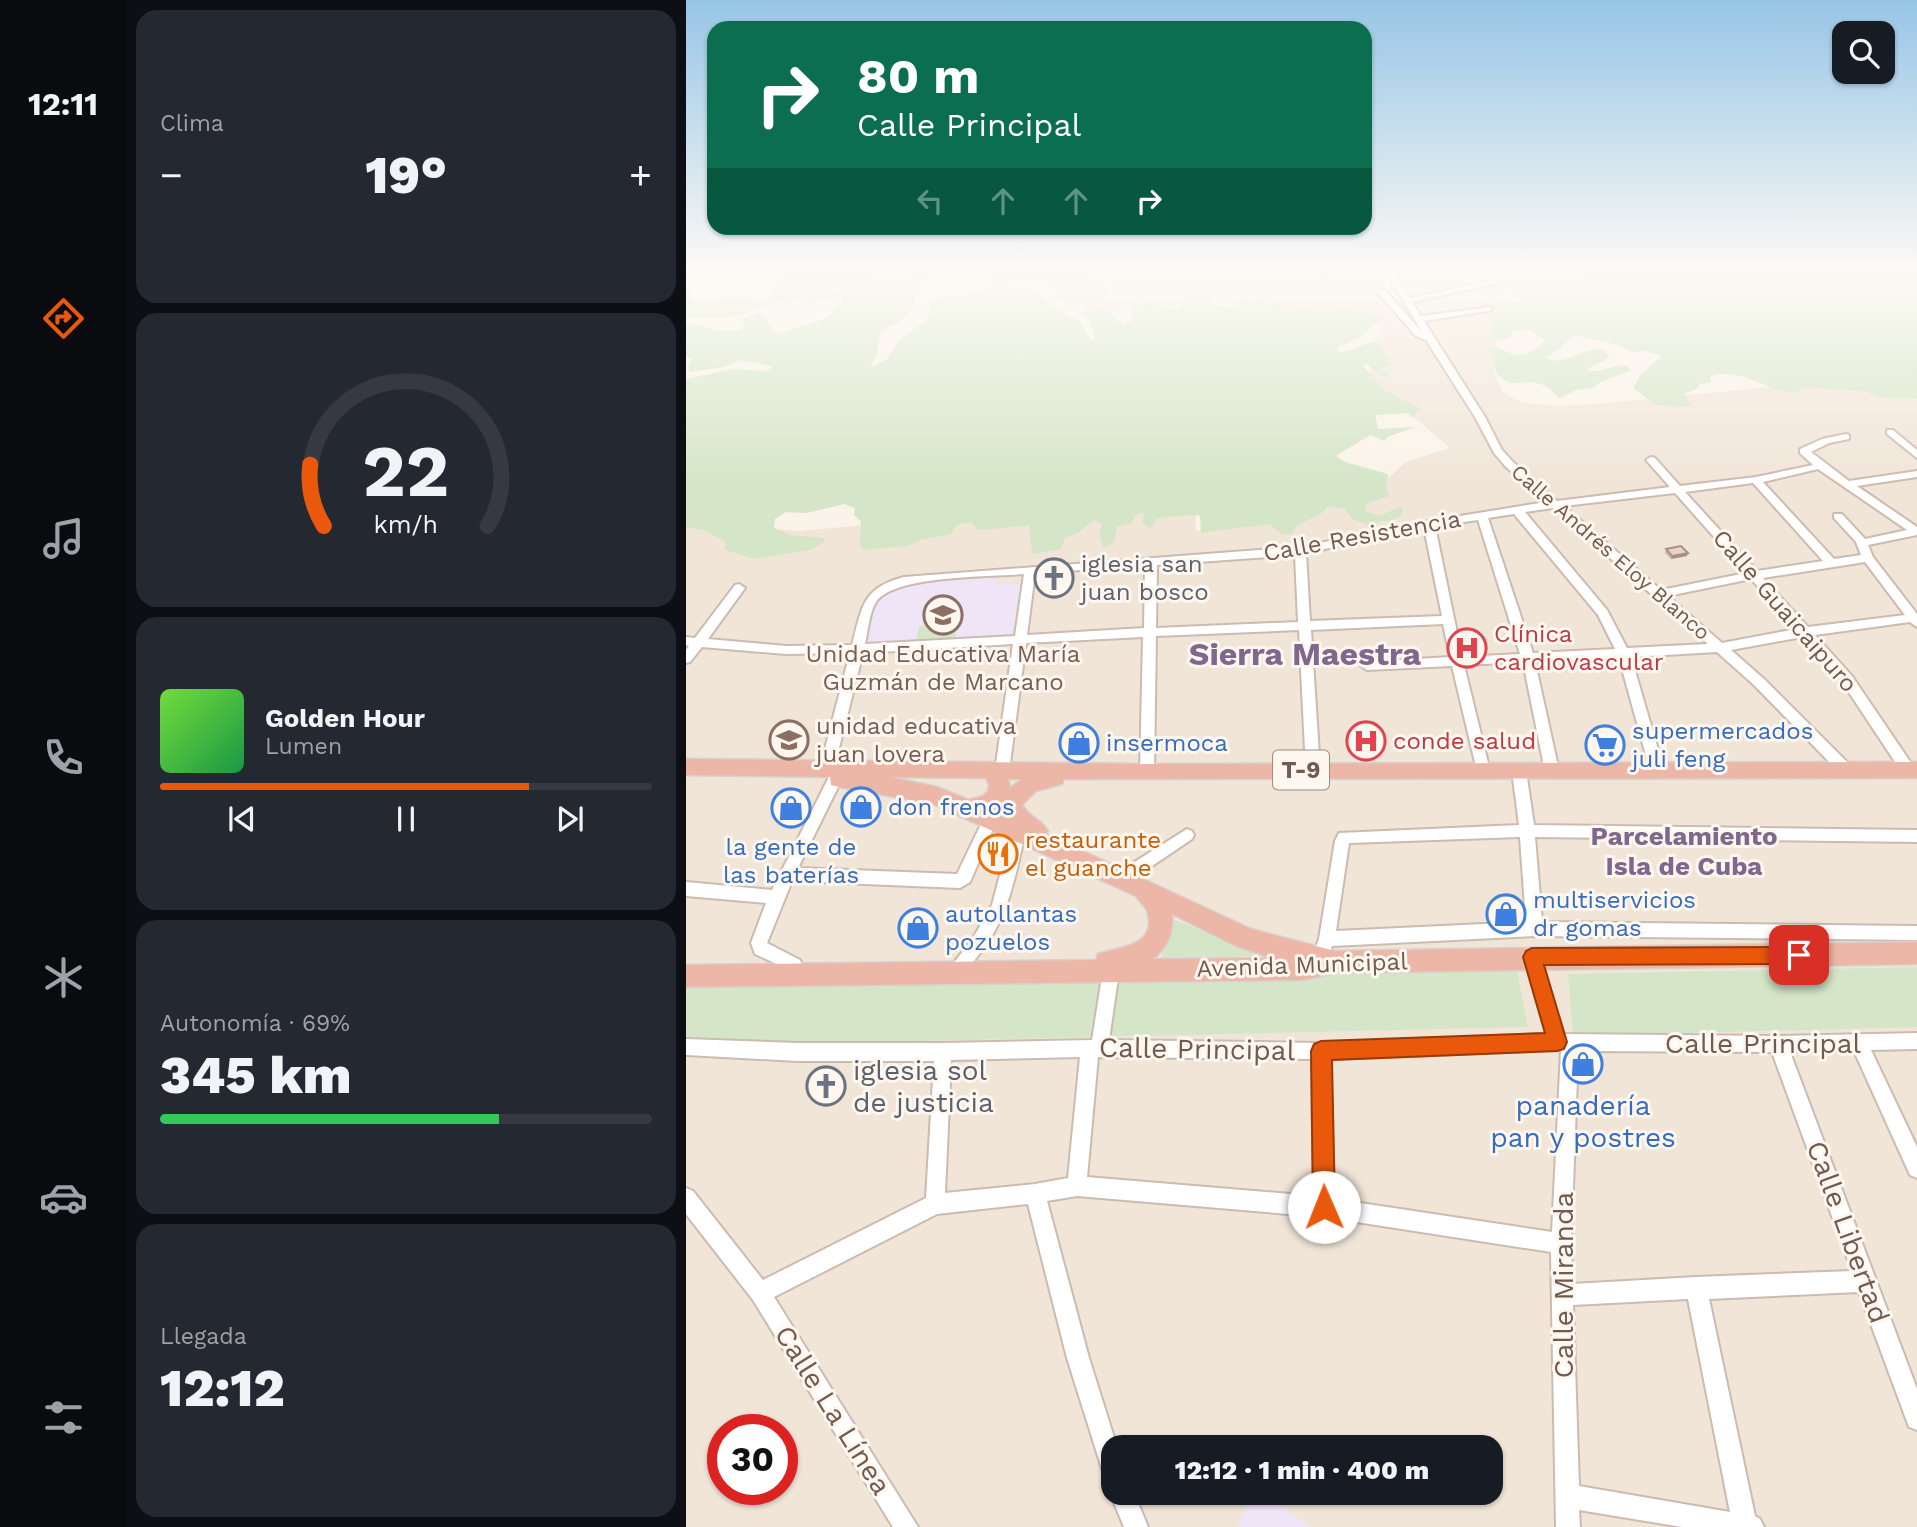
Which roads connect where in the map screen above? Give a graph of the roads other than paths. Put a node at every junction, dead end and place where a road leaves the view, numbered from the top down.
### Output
1 (1432, 341) edge
2 (1890, 432) dead end
3 (1846, 437) dead end
4 (1917, 455) edge
5 (1651, 460) dead end
6 (1820, 466) junction
7 (1917, 474) edge
8 (1756, 480) junction
9 (1850, 484) junction
10 (1680, 490) junction
11 (1557, 504) junction
12 (1517, 509) junction
13 (1482, 515) junction
14 (1838, 516) dead end
15 (1429, 524) junction
16 (1917, 532) edge
17 (1861, 541) junction
18 (1300, 551) junction
19 (1868, 558) junction
20 (1151, 562) junction
21 (1832, 564) junction
22 (1030, 570) junction
23 (1755, 575) junction
24 (738, 588) dead end
25 (1661, 594) junction
26 (1449, 620) junction
27 (1915, 621) edge
28 (1304, 628) junction
29 (1150, 632) junction
30 (1804, 632) junction
31 (692, 642) edge
32 (1022, 642) junction
33 (1720, 648) junction
34 (856, 649) junction
35 (1624, 654) junction
36 (1528, 658) junction
37 (686, 659) edge
38 (1457, 661) junction
39 (1367, 666) dead end
40 (686, 767) edge
41 (1313, 770) junction
42 (1846, 770) junction
43 (1912, 770) edge
44 (1483, 771) junction
45 (1519, 771) junction
46 (1552, 771) junction
47 (1657, 771) junction
48 (998, 772) junction
49 (1147, 772) junction
50 (831, 773) junction
51 (686, 777) edge
52 (969, 809) junction
53 (990, 820) junction
54 (1527, 831) junction
55 (1018, 832) junction
56 (1187, 835) dead end
57 (1917, 836) edge
58 (1068, 854) junction
59 (789, 874) junction
60 (1130, 884) junction
61 (686, 890) edge
62 (776, 897) junction
63 (1535, 929) junction
64 (1917, 933) edge
65 (1327, 953) junction
66 (1917, 953) edge
67 (1532, 957) junction
68 (961, 964) junction
69 (794, 965) junction
70 (686, 969) edge
71 (1111, 971) junction
72 (686, 976) edge
73 (1917, 1041) edge
74 (1564, 1042) junction
75 (1859, 1043) junction
76 (1778, 1044) junction
77 (686, 1047) edge
78 (1095, 1048) junction
79 (1321, 1051) junction
80 (943, 1052) junction
81 (1917, 1168) edge
82 (1077, 1186) junction
83 (1035, 1194) junction
84 (686, 1198) edge
85 (935, 1204) junction
86 (1324, 1207) junction
87 (1561, 1242) junction
88 (1866, 1281) junction
89 (1696, 1287) junction
90 (760, 1293) junction
91 (1561, 1295) junction
92 (1917, 1419) edge
93 (1102, 1435) edge
94 (1566, 1496) junction
95 (1127, 1505) edge
96 (1748, 1526) edge
97 (906, 1527) edge
98 (1136, 1527) edge
99 (1567, 1527) edge

1 - 11 street, Calle Andrés Eloy Blanco
2 - 4 street
3 - 6 street
5 - 10 street, Calle Guaicaipuro
6 - 8 street, Calle Resistencia
6 - 9 street
7 - 9 street
8 - 10 street, Calle Resistencia
8 - 21 street
9 - 16 street
10 - 11 street, Calle Resistencia
10 - 23 street, Calle Guaicaipuro
11 - 12 street, Calle Resistencia
11 - 25 street, Calle Andrés Eloy Blanco
12 - 13 street, Calle Resistencia
12 - 35 street
13 - 15 street, Calle Resistencia
13 - 36 street
14 - 17 street
15 - 18 street, Calle Resistencia
15 - 26 street
16 - 17 street
17 - 19 street
18 - 20 street, Calle Resistencia
18 - 28 street
19 - 21 street
19 - 27 street
20 - 22 street, Calle Resistencia
20 - 29 street
21 - 23 street
22 - 32 street
22 - 34 street, Calle Resistencia
23 - 25 street
23 - 30 street, Calle Guaicaipuro
24 - 31 street
25 - 33 street, Calle Andrés Eloy Blanco
26 - 28 street
26 - 38 street
27 - 30 street
28 - 29 street
28 - 41 street
29 - 32 street
29 - 49 street
30 - 33 street
30 - 43 street, Calle Guaicaipuro
31 - 34 street
31 - 37 street
32 - 34 street
32 - 48 street
33 - 35 street
33 - 42 street, Calle Andrés Eloy Blanco
34 - 50 street, Calle Resistencia
35 - 36 street
35 - 47 street
36 - 38 street
36 - 46 street
38 - 39 street
38 - 44 street
40 - 50 highway, T-9
41 - 44 highway, T-9
41 - 49 highway, T-9
42 - 43 highway, T-9
42 - 47 highway, T-9
44 - 45 highway, T-9
45 - 46 highway, T-9
45 - 54 street
46 - 47 highway, T-9
48 - 49 highway, T-9
48 - 50 highway, T-9
48 - 52 highway
49 - 58 highway, T-9
50 - 51 highway, T-9
50 - 52 highway, T-9
50 - 59 street, Calle Resistencia
52 - 53 highway, T-9
53 - 55 highway, T-9
53 - 59 street
54 - 57 street
54 - 63 street
54 - 65 street
55 - 58 highway, T-9
55 - 68 street
56 - 60 street
58 - 60 highway, T-9
59 - 62 street, Calle Resistencia
60 - 65 highway, T-9
60 - 68 highway, T-9
61 - 62 street
62 - 69 street, Calle Resistencia
63 - 64 street
63 - 65 street
65 - 67 highway, Avenida Municipal / T-9
65 - 71 highway, Avenida Municipal / T-9
66 - 67 highway, Avenida Municipal / T-9
67 - 74 street, Calle Miranda
68 - 69 highway, T-9
69 - 70 highway, T-9
71 - 72 highway, Avenida Municipal / T-9
71 - 78 street
73 - 75 street, Calle Principal
74 - 76 street, Calle Principal
74 - 79 street, Calle Principal
74 - 87 street, Calle Miranda
75 - 76 street, Calle Principal
75 - 81 street
76 - 88 street, Calle Libertad
77 - 80 street, Calle Principal
78 - 79 street, Calle Principal
78 - 80 street, Calle Principal
78 - 82 street
79 - 86 street
80 - 85 street
82 - 83 street
82 - 86 street
83 - 85 street
83 - 93 street
84 - 90 street, Calle La Línea
85 - 90 street
86 - 87 street
87 - 91 street, Calle Miranda
88 - 89 street
88 - 92 street, Calle Libertad
89 - 91 street
89 - 96 street
90 - 97 street, Calle La Línea
91 - 94 street, Calle Miranda
94 - 96 street
94 - 99 street, Calle Miranda
95 - 98 street

